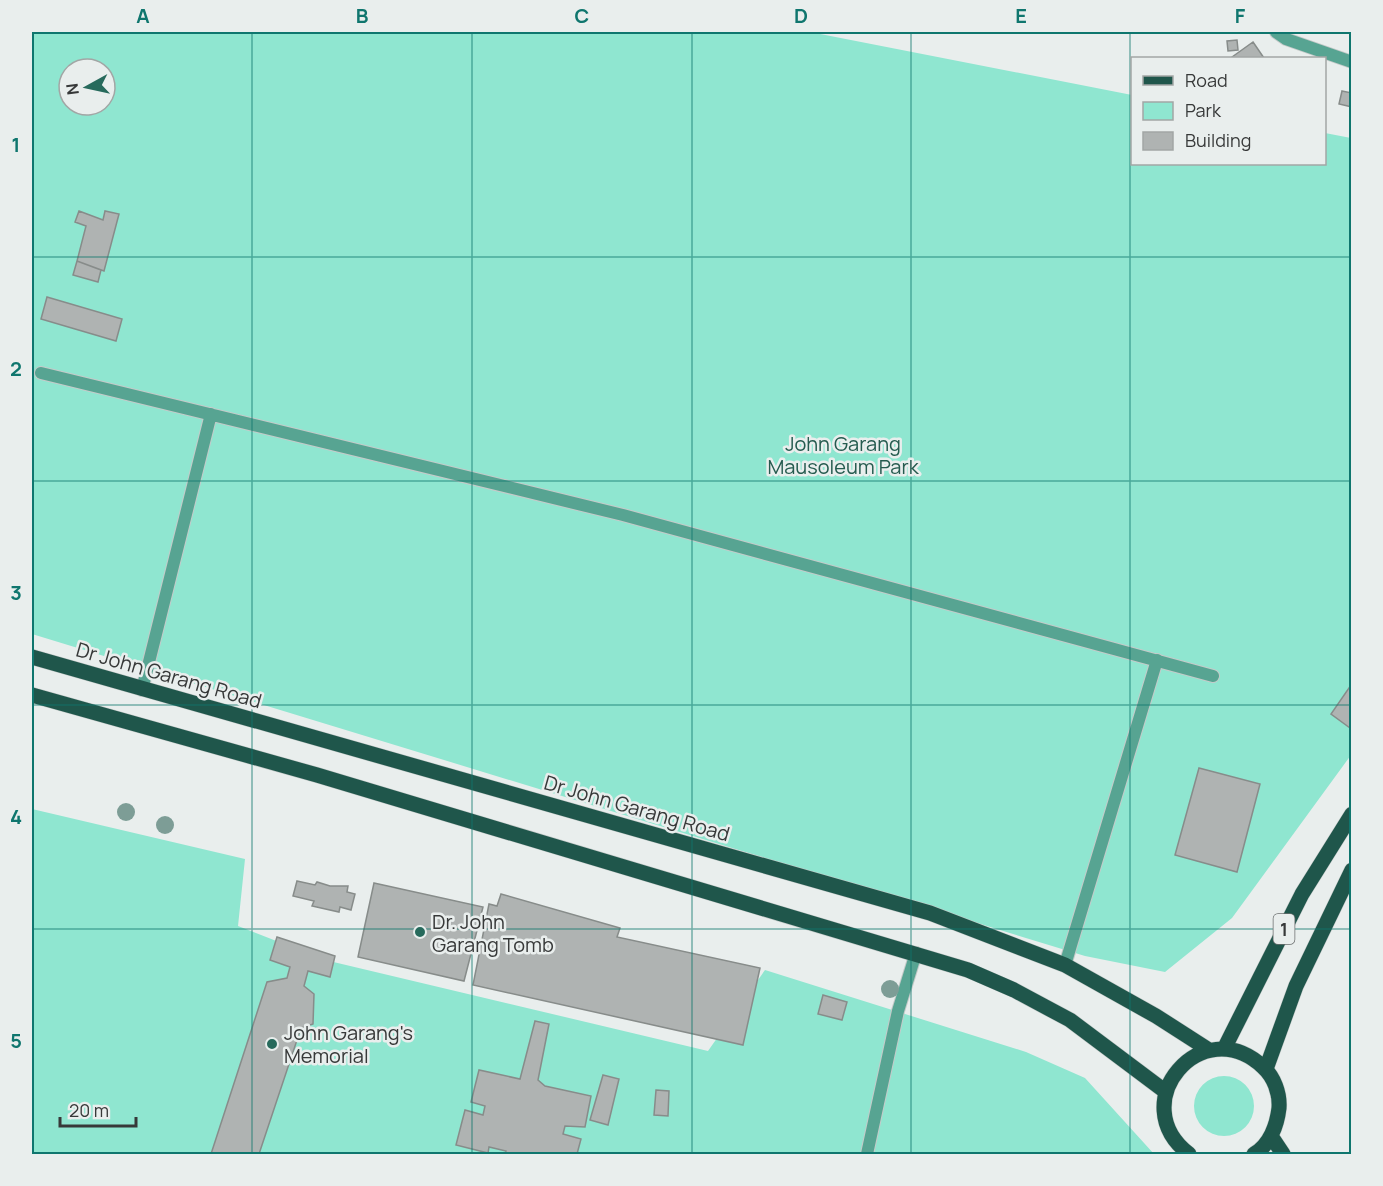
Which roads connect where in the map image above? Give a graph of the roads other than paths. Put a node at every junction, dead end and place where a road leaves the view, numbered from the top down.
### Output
1 (1276, 32) edge
2 (1352, 62) edge
3 (41, 373) dead end
4 (211, 414) junction
5 (32, 657) edge
6 (1157, 660) junction
7 (1213, 676) dead end
8 (142, 690) junction
9 (32, 695) edge
10 (1352, 814) edge
11 (1352, 870) edge
12 (916, 953) junction
13 (1065, 965) junction
14 (1216, 1049) junction
15 (1266, 1069) junction
16 (1166, 1092) junction
17 (1271, 1136) junction
18 (1173, 1148) edge
19 (867, 1155) edge
20 (1189, 1155) edge
21 (1254, 1155) edge
22 (1283, 1155) edge

1 - 2 lane
3 - 4 lane
4 - 6 lane
4 - 8 lane
5 - 8 main road, Dr John Garang Road
6 - 7 lane
6 - 13 lane
8 - 13 main road, Dr John Garang Road
9 - 12 main road
10 - 14 main road, 1
11 - 15 main road, 1
12 - 16 main road
12 - 19 lane
13 - 14 main road, Dr John Garang Road
14 - 15 main road, Dr John Garang Road
14 - 16 main road
15 - 17 main road
16 - 18 main road
17 - 21 main road
17 - 22 main road
18 - 20 main road

